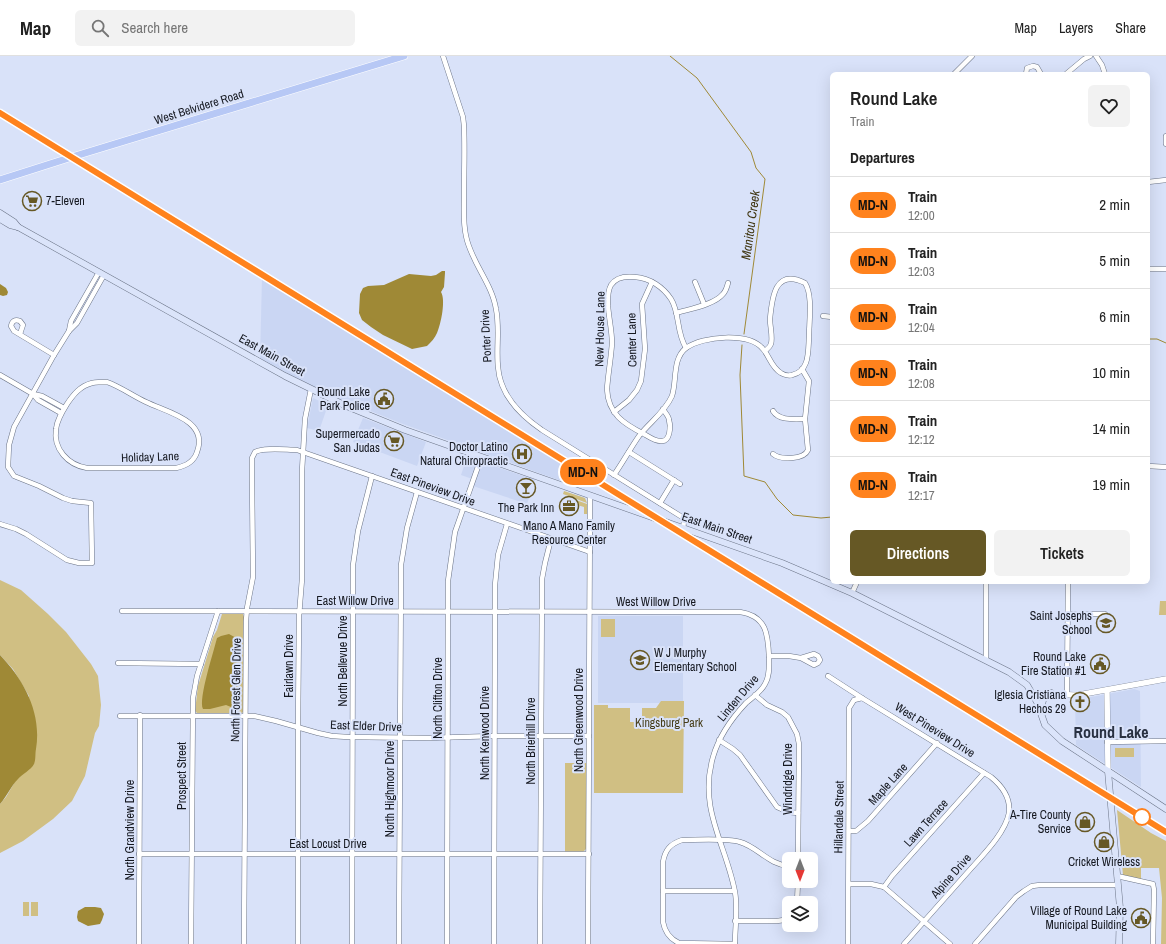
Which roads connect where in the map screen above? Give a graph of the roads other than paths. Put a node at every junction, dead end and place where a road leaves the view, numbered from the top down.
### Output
1 (404, 56) edge
2 (443, 56) edge
3 (972, 56) edge
4 (1090, 56) edge
5 (1096, 56) edge
6 (958, 70) joint
7 (960, 72) edge
8 (1026, 72) edge
9 (1040, 72) edge
10 (1068, 72) edge
11 (1104, 72) edge
12 (1166, 136) edge
13 (1166, 144) edge
14 (0, 180) edge
15 (1166, 180) edge
16 (1150, 182) edge
17 (0, 213) edge
18 (0, 220) edge
19 (18, 227) junction
20 (1150, 269) edge
21 (1166, 269) edge
22 (102, 274) junction
23 (652, 282) junction
24 (695, 282) dead end
25 (728, 283) dead end
26 (704, 304) junction
27 (79, 307) junction
28 (84, 310) junction
29 (676, 313) junction
30 (823, 316) dead end
31 (830, 317) edge
32 (69, 331) junction
33 (20, 334) dead end
34 (686, 348) junction
35 (765, 351) junction
36 (54, 355) junction
37 (802, 369) junction
38 (0, 375) edge
39 (311, 389) junction
40 (33, 394) junction
41 (64, 408) junction
42 (663, 410) junction
43 (773, 411) dead end
44 (614, 412) junction
45 (61, 413) junction
46 (805, 419) junction
47 (642, 433) junction
48 (268, 450) joint
49 (303, 452) junction
50 (629, 452) junction
51 (773, 454) dead end
52 (481, 458) junction
53 (1150, 466) edge
54 (1166, 467) edge
55 (614, 475) junction
56 (372, 476) junction
57 (673, 479) junction
58 (680, 484) dead end
59 (417, 492) junction
60 (590, 496) junction
61 (660, 503) junction
62 (463, 508) junction
63 (0, 524) edge
64 (507, 524) junction
65 (683, 528) junction
66 (551, 539) junction
67 (590, 552) junction
68 (830, 584) edge
69 (831, 584) edge
70 (856, 584) edge
71 (986, 584) edge
72 (1068, 584) edge
73 (852, 593) junction
74 (122, 611) dead end
75 (218, 611) junction
76 (247, 611) junction
77 (299, 611) junction
78 (353, 611) junction
79 (400, 611) junction
80 (448, 611) junction
81 (496, 612) junction
82 (542, 612) junction
83 (589, 612) junction
84 (722, 612) joint
85 (1068, 614) junction
86 (1105, 614) dead end
87 (768, 656) junction
88 (801, 658) dead end
89 (986, 660) junction
90 (118, 663) dead end
91 (201, 664) junction
92 (828, 676) dead end
93 (1166, 679) edge
94 (1107, 690) junction
95 (1032, 693) junction
96 (1051, 693) junction
97 (1067, 695) junction
98 (755, 696) junction
99 (862, 698) junction
100 (1040, 713) junction
101 (140, 715) junction
102 (120, 716) dead end
103 (192, 716) junction
104 (245, 716) junction
105 (298, 727) junction
106 (494, 736) junction
107 (541, 736) junction
108 (589, 736) junction
109 (352, 737) junction
110 (448, 737) junction
111 (400, 738) junction
112 (719, 740) junction
113 (1166, 741) edge
114 (1107, 742) junction
115 (937, 743) junction
116 (1108, 771) junction
117 (984, 773) junction
118 (1166, 809) edge
119 (798, 813) junction
120 (1008, 818) joint
121 (849, 831) junction
122 (719, 840) junction
123 (798, 852) edge
124 (140, 854) junction
125 (192, 854) junction
126 (244, 854) junction
127 (298, 854) junction
128 (352, 854) junction
129 (399, 854) junction
130 (447, 854) junction
131 (494, 854) junction
132 (540, 854) junction
133 (589, 854) junction
134 (782, 865) edge
135 (1117, 876) junction
136 (849, 884) junction
137 (1117, 885) junction
138 (884, 887) junction
139 (663, 891) junction
140 (734, 891) junction
141 (782, 920) edge
142 (735, 921) junction
143 (924, 922) junction
144 (139, 944) edge
145 (191, 944) edge
146 (244, 944) edge
147 (298, 944) edge
148 (352, 944) edge
149 (399, 944) edge
150 (447, 944) edge
151 (494, 944) edge
152 (540, 944) edge
153 (588, 944) edge
154 (735, 944) edge
155 (848, 944) edge
156 (904, 944) edge
157 (950, 944) edge
158 (975, 944) edge
159 (1119, 944) edge
160 (1153, 944) edge

1 - 14 main road, West Belvidere Road
2 - 55 street, Porter Drive
3 - 6 street
4 - 10 street
5 - 11 street
6 - 7 street
8 - 9 street
12 - 13 street
15 - 16 street
17 - 19 main road, East Main Street
18 - 19 main road, East Main Street
19 - 22 main road, East Main Street
20 - 21 street
22 - 27 street
22 - 28 street
22 - 39 main road, East Main Street
23 - 29 street, New House Lane
23 - 44 street, Center Lane
23 - 44 street, New House Lane
24 - 26 street
25 - 26 street
26 - 29 street
27 - 28 street
27 - 32 street
28 - 32 street
29 - 34 street, New House Lane
30 - 31 street
32 - 36 street
33 - 36 street
34 - 35 street
34 - 42 street
35 - 37 street
35 - 37 street
36 - 40 street
37 - 46 street
38 - 40 street
39 - 49 street, Fairlawn Drive
39 - 52 main road, East Main Street
40 - 41 street
40 - 45 street
40 - 63 street
41 - 45 street, Holiday Lane
41 - 45 street, Holiday Lane
42 - 47 street
42 - 47 street
43 - 46 street
44 - 47 street
46 - 51 street
47 - 50 street
48 - 49 street, East Pineview Drive
48 - 76 street, North Forest Glen Drive
49 - 56 street, East Pineview Drive
49 - 77 street, Fairlawn Drive
50 - 55 street
50 - 57 street
52 - 60 main road, East Main Street
52 - 62 street, North Clifton Drive
53 - 54 street
55 - 61 street, Porter Drive
56 - 59 street, East Pineview Drive
56 - 78 street, North Bellevue Drive
57 - 58 street
57 - 61 street
59 - 62 street, East Pineview Drive
59 - 79 street, North Highmoor Drive
60 - 65 main road, East Main Street
60 - 67 street, North Greenwood Drive
61 - 65 street, Porter Drive
62 - 64 street, East Pineview Drive
62 - 80 street, North Clifton Drive
64 - 66 street, East Pineview Drive
64 - 81 street, North Kenwood Drive
65 - 68 main road, East Main Street
66 - 67 street, East Pineview Drive
66 - 82 street, North Brierhill Drive
67 - 83 street, North Greenwood Drive
69 - 73 main road, East Main Street
70 - 73 street
71 - 89 street
72 - 85 street
73 - 89 main road, East Main Street
74 - 75 street, East Willow Drive
75 - 76 street, East Willow Drive
75 - 91 street, Prospect Street
76 - 77 street, East Willow Drive
76 - 104 street, North Forest Glen Drive
77 - 78 street, East Willow Drive
77 - 105 street, Fairlawn Drive
78 - 79 street, East Willow Drive
78 - 109 street, North Bellevue Drive
79 - 80 street, East Willow Drive
79 - 111 street, North Highmoor Drive
80 - 81 street, East Willow Drive
80 - 110 street, North Clifton Drive
81 - 82 street, East Willow Drive
81 - 106 street, North Kenwood Drive
82 - 83 street, East Willow Drive
82 - 107 street, North Brierhill Drive
83 - 84 street, West Willow Drive
83 - 108 street, North Greenwood Drive
84 - 87 street, Linden Drive
85 - 86 street
85 - 97 street
87 - 88 street
87 - 98 street, Linden Drive
89 - 95 main road, East Main Street
90 - 91 street
91 - 103 street, Prospect Street
92 - 99 street, West Pineview Drive
93 - 94 street
94 - 97 street
94 - 114 street
95 - 96 street
95 - 100 main road
96 - 97 street
96 - 100 main road
98 - 112 street, Linden Drive
98 - 119 street, Windridge Drive
99 - 115 street, West Pineview Drive
99 - 121 street, Hillandale Street
100 - 116 main road
101 - 102 street, East Elder Drive
101 - 103 street, East Elder Drive
101 - 124 street, North Grandview Drive
103 - 104 street, East Elder Drive
103 - 125 street, Prospect Street
104 - 105 street, East Elder Drive
104 - 126 street, North Forest Glen Drive
105 - 109 street, East Elder Drive
105 - 127 street, Fairlawn Drive
106 - 107 street, East Elder Drive
106 - 110 street, East Elder Drive
106 - 131 street, North Kenwood Drive
107 - 108 street, East Elder Drive
107 - 132 street, North Brierhill Drive
108 - 133 street, North Greenwood Drive
109 - 111 street, East Elder Drive
109 - 128 street, North Bellevue Drive
110 - 111 street, East Elder Drive
110 - 130 street, North Clifton Drive
111 - 129 street, North Highmoor Drive
112 - 119 street
112 - 122 street, Linden Drive
113 - 114 street
114 - 116 street
115 - 117 street, West Pineview Drive
115 - 121 street, Maple Lane
116 - 118 main road
116 - 135 main road
117 - 120 street, West Pineview Drive
117 - 138 street, Lawn Terrace
119 - 123 street, Windridge Drive
120 - 143 street, Alpine Drive
121 - 136 street, Hillandale Street
122 - 134 street
122 - 139 street
122 - 140 street, Linden Drive
124 - 125 street, East Locust Drive
124 - 144 street, North Grandview Drive
125 - 126 street, East Locust Drive
125 - 145 street, Prospect Street
126 - 127 street, East Locust Drive
126 - 146 street, North Forest Glen Drive
127 - 128 street, East Locust Drive
127 - 147 street, Fairlawn Drive
128 - 129 street, East Locust Drive
128 - 148 street, North Bellevue Drive
129 - 130 street, East Locust Drive
129 - 149 street, North Highmoor Drive
130 - 131 street, East Locust Drive
130 - 150 street, North Clifton Drive
131 - 132 street, East Locust Drive
131 - 151 street, North Kenwood Drive
132 - 133 street, East Locust Drive
132 - 152 street, North Brierhill Drive
133 - 153 street, North Greenwood Drive
135 - 137 main road
135 - 160 street
136 - 138 street
136 - 155 street, Hillandale Street
137 - 158 street
137 - 159 main road
138 - 143 street
139 - 140 street
139 - 154 street
140 - 142 street, Linden Drive
141 - 142 street
142 - 154 street, Linden Drive
143 - 156 street, Alpine Drive
143 - 157 street

